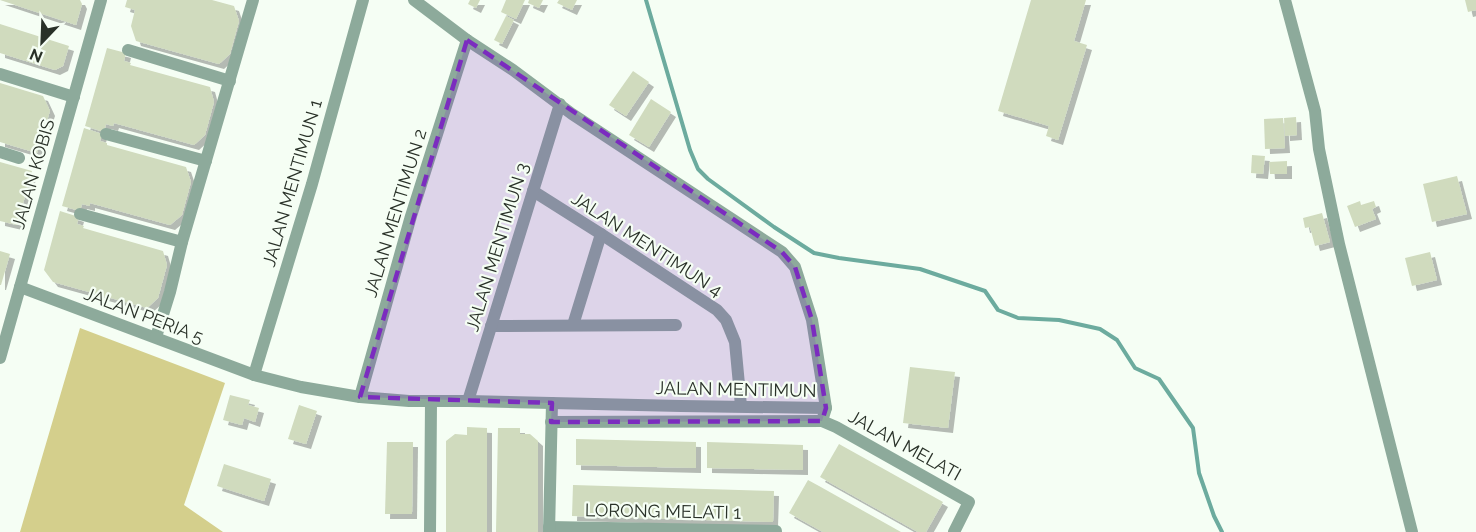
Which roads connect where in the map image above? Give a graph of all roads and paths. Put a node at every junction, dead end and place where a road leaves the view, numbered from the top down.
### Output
1 (101, 0) edge
2 (253, 0) edge
3 (363, 0) edge
4 (414, 0) edge
5 (1285, 0) edge
6 (467, 40) junction
7 (128, 50) dead end
8 (0, 74) edge
9 (230, 81) junction
10 (74, 97) junction
11 (560, 104) junction
12 (106, 134) dead end
13 (0, 152) edge
14 (19, 158) dead end
15 (206, 161) junction
16 (533, 191) junction
17 (80, 214) dead end
18 (602, 234) junction
19 (182, 242) junction
20 (20, 287) junction
21 (573, 325) junction
22 (676, 325) dead end
23 (491, 326) junction
24 (156, 338) junction
25 (0, 358) edge
26 (254, 375) junction
27 (360, 398) junction
28 (468, 400) junction
29 (431, 402) junction
30 (552, 403) junction
31 (741, 406) junction
32 (824, 415) junction
33 (551, 422) junction
34 (549, 530) edge
35 (776, 531) edge
36 (430, 532) edge
37 (954, 532) edge
38 (1412, 532) edge

1 - 10 street, JALAN KOBIS
2 - 9 street
3 - 26 street, JALAN MENTIMUN 1
4 - 6 street, JALAN MENTIMUN
5 - 38 street
6 - 11 street, JALAN MENTIMUN
6 - 27 street, JALAN MENTIMUN 2
7 - 9 street
8 - 10 street
9 - 15 street
10 - 20 street, JALAN KOBIS
11 - 16 street, JALAN MENTIMUN 3
11 - 32 street, JALAN MENTIMUN
12 - 15 street
13 - 14 street
15 - 19 street
16 - 18 street, JALAN MENTIMUN 4
16 - 23 street, JALAN MENTIMUN 3
17 - 19 street
18 - 21 street
18 - 31 street, JALAN MENTIMUN 4
19 - 24 street
20 - 24 street, JALAN PERIA 5
20 - 25 street, JALAN KOBIS
21 - 22 street
21 - 23 street
23 - 28 street, JALAN MENTIMUN 3
24 - 26 street, JALAN PERIA 5
26 - 27 street, JALAN MENTIMUN
27 - 29 street, JALAN MENTIMUN
28 - 29 street, JALAN MENTIMUN
28 - 30 street, JALAN MENTIMUN
29 - 36 street
30 - 31 street, JALAN MENTIMUN
30 - 33 street
31 - 32 street, JALAN MENTIMUN
32 - 33 street, JALAN MELATI
32 - 37 street, JALAN MELATI
33 - 34 street
34 - 35 street, LORONG MELATI 1

